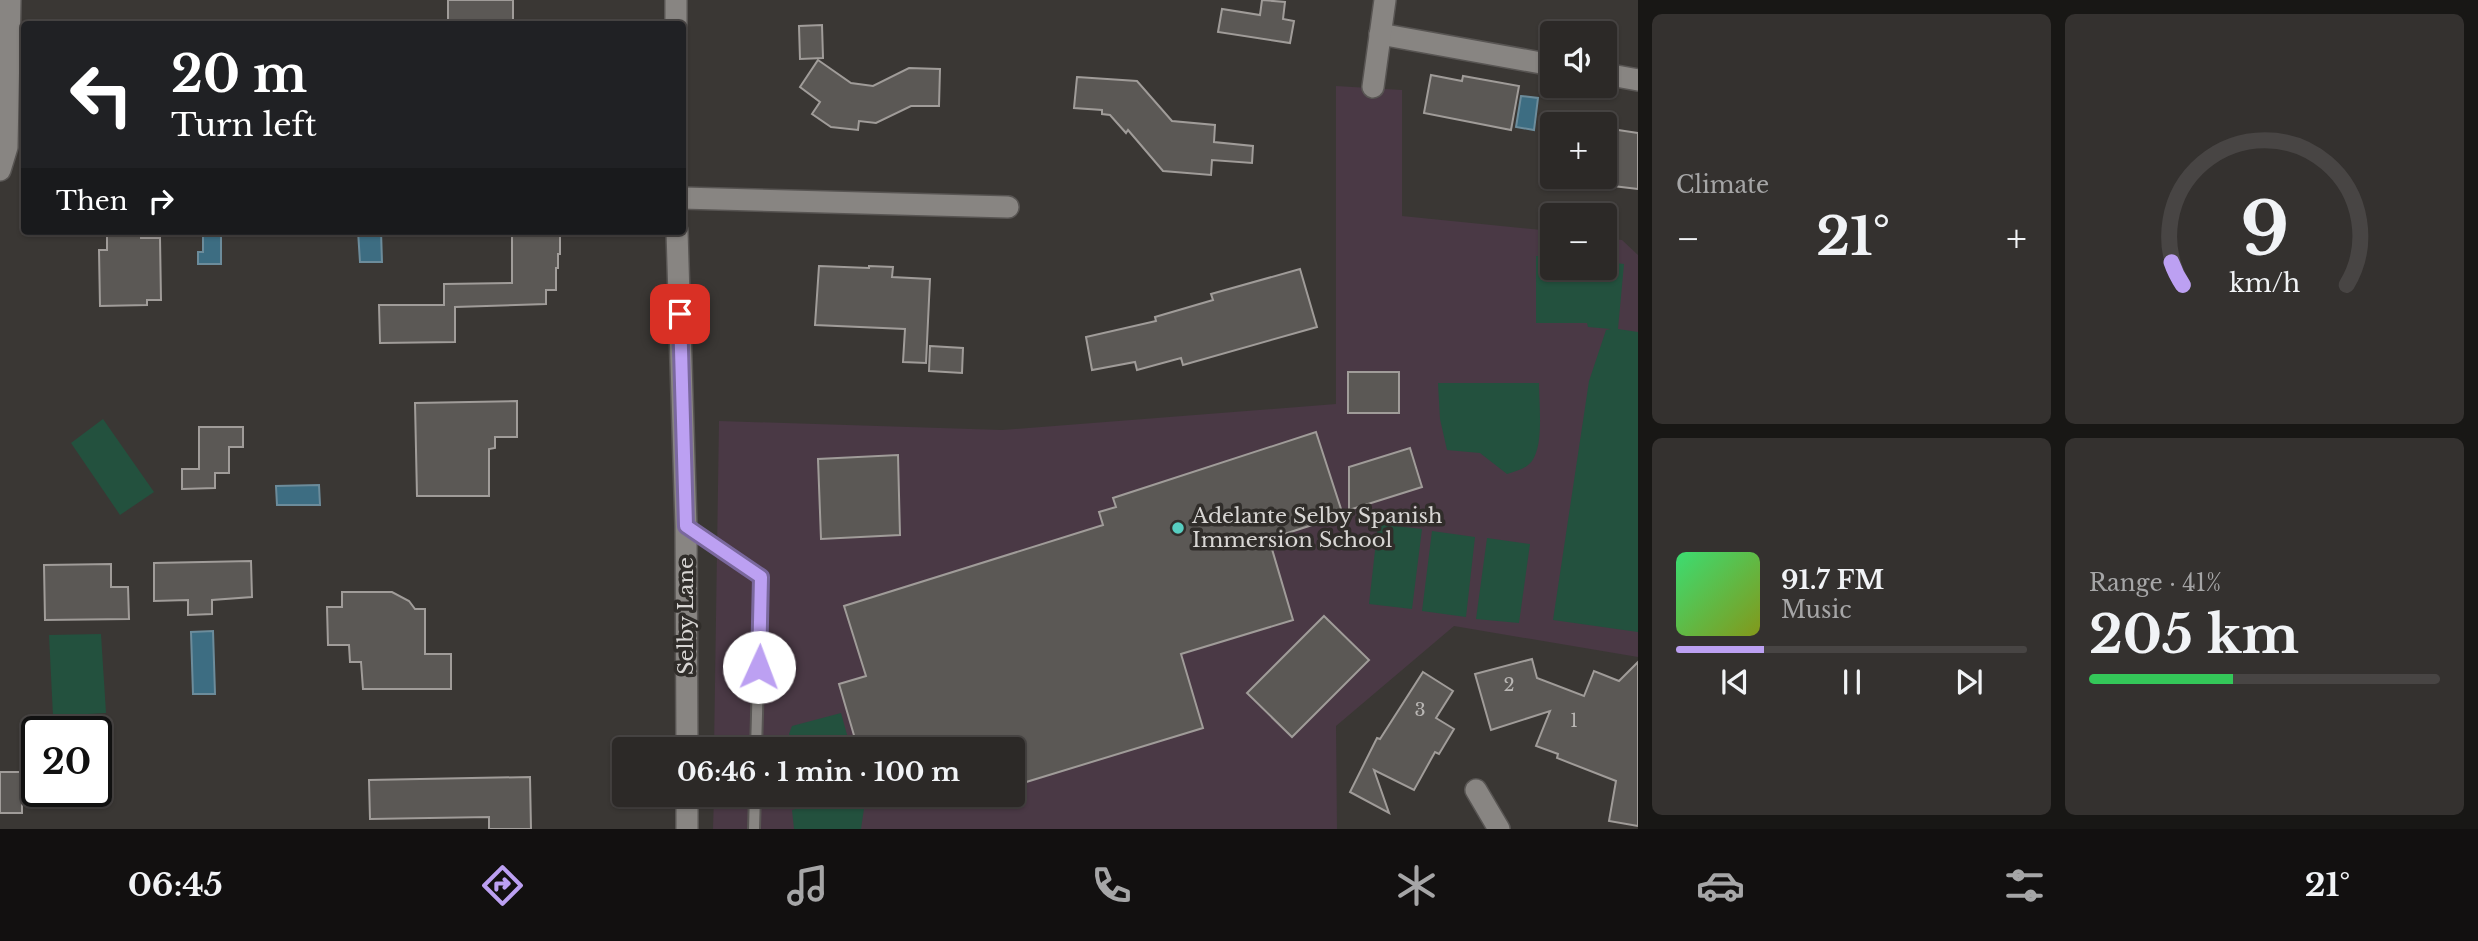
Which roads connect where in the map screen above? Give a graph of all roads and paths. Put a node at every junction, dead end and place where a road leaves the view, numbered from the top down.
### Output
1 (10, 0) edge
2 (676, 0) edge
3 (1385, 0) edge
4 (676, 21) edge
5 (1380, 34) junction
6 (1540, 63) edge
7 (1617, 76) edge
8 (1638, 80) edge
9 (1373, 87) dead end
10 (0, 170) edge
11 (686, 198) edge
12 (1008, 207) dead end
13 (677, 235) edge
14 (686, 526) junction
15 (687, 737) edge
16 (756, 737) edge
17 (1476, 790) dead end
18 (687, 807) edge
19 (755, 807) edge
20 (687, 829) edge
21 (754, 829) edge
22 (1499, 829) edge

1 - 10 street
2 - 4 street
3 - 5 street
5 - 6 street
5 - 9 street
7 - 8 street
11 - 12 street
13 - 14 street, Selby Lane
14 - 15 street, Selby Lane
14 - 16 lane
17 - 22 street
18 - 20 street
19 - 21 lane

